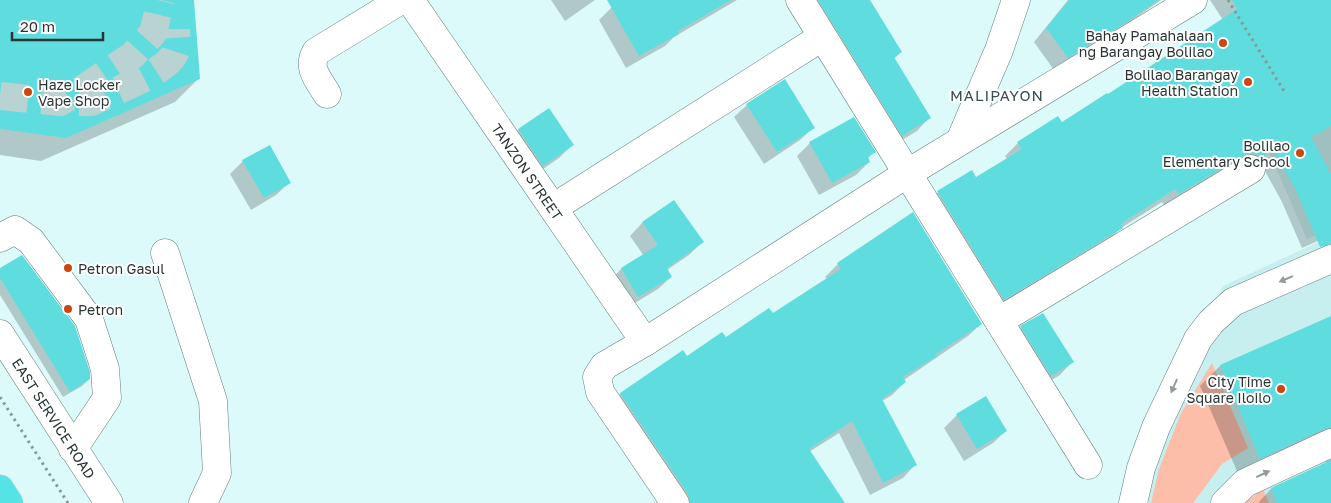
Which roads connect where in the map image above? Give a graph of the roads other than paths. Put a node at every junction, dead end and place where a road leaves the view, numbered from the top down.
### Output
1 (401, 0) edge
2 (410, 0) edge
3 (800, 0) edge
4 (1016, 0) edge
5 (1193, 0) edge
6 (822, 37) junction
7 (327, 94) dead end
8 (960, 141) junction
9 (1252, 169) dead end
10 (908, 172) junction
11 (553, 208) junction
12 (0, 238) edge
13 (165, 253) dead end
14 (1331, 259) edge
15 (999, 321) junction
16 (0, 334) edge
17 (645, 342) junction
18 (1331, 443) edge
19 (73, 449) junction
20 (1088, 465) dead end
21 (0, 489) edge
22 (9, 503) edge
23 (108, 503) edge
24 (203, 503) edge
25 (675, 503) edge
26 (1133, 503) edge
27 (1225, 503) edge

1 - 7 street
2 - 11 street, TANZON STREET
3 - 6 street
4 - 8 street
5 - 8 street
6 - 10 street
6 - 11 street
8 - 10 street
9 - 15 street
10 - 15 street
10 - 17 street
11 - 17 street, TANZON STREET
12 - 19 street
13 - 24 street
14 -> 26 street
15 - 20 street
16 - 19 street, EAST SERVICE ROAD
17 - 25 street
27 -> 18 street
19 - 23 street, EAST SERVICE ROAD
21 - 22 highway

